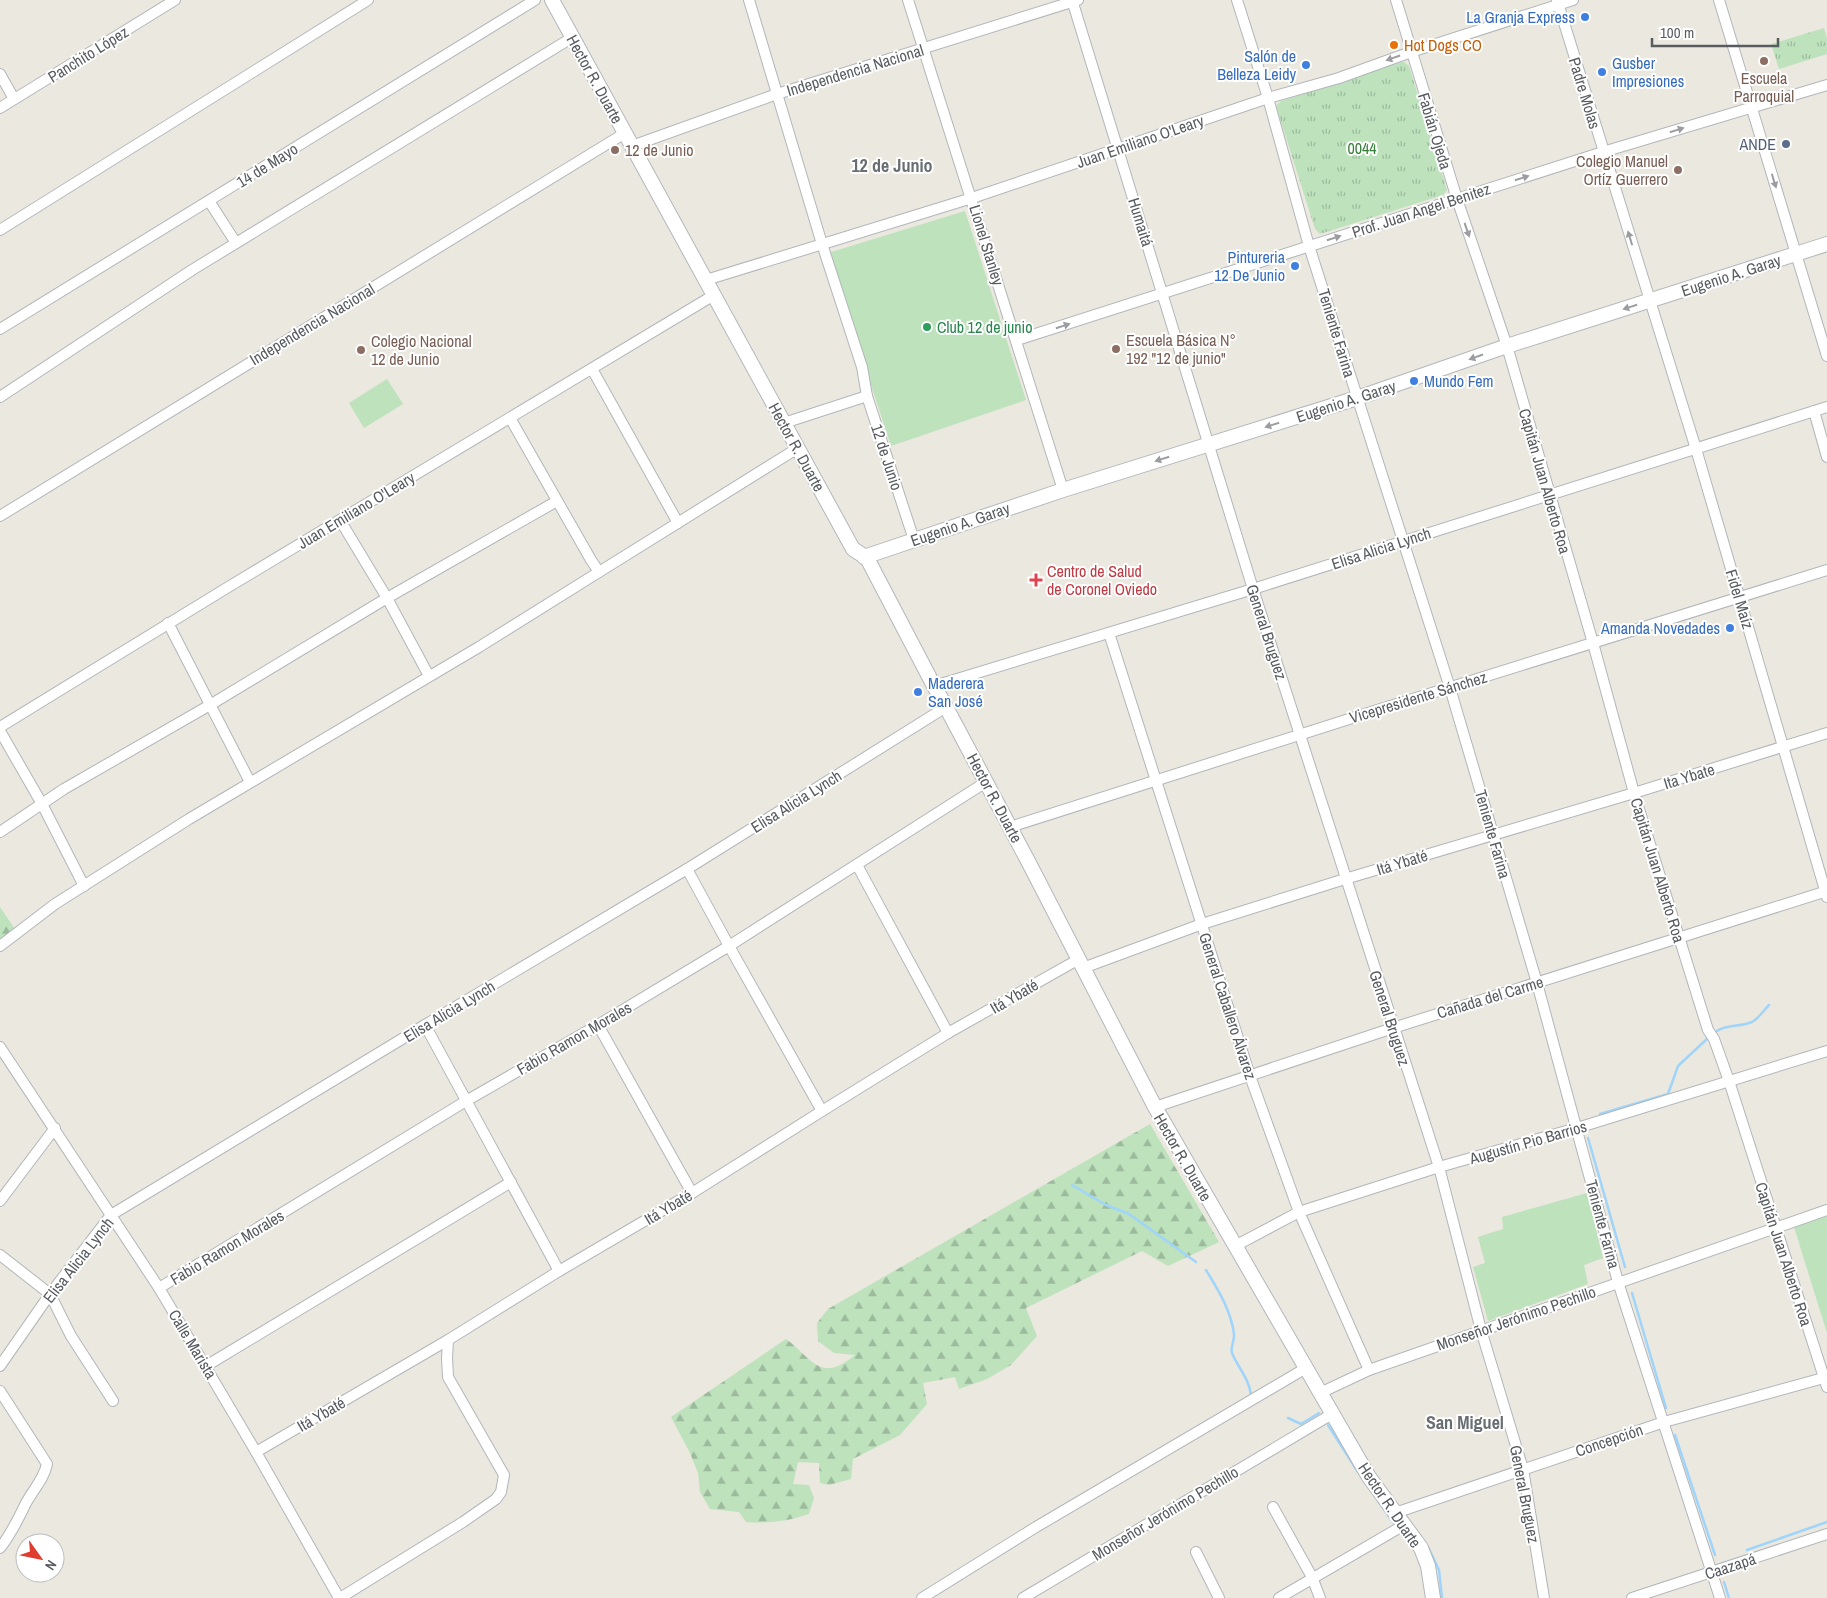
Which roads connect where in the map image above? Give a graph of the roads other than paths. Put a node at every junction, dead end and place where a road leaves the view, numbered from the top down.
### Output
1 (175, 0) edge
2 (368, 0) edge
3 (534, 0) edge
4 (749, 0) edge
5 (908, 0) edge
6 (1237, 0) edge
7 (1396, 0) edge
8 (1573, 0) edge
9 (1719, 0) edge
10 (555, 1) edge
11 (1075, 1) edge
12 (1557, 2) edge
13 (573, 37) junction
14 (923, 49) junction
15 (1411, 52) junction
16 (0, 74) edge
17 (1827, 85) edge
18 (778, 94) junction
19 (1268, 98) junction
20 (14, 99) junction
21 (0, 108) edge
22 (1752, 108) junction
23 (625, 134) junction
24 (632, 146) junction
25 (1119, 148) junction
26 (1603, 152) junction
27 (972, 198) junction
28 (1456, 199) junction
29 (209, 201) junction
30 (0, 230) edge
31 (236, 243) junction
32 (822, 244) junction
33 (1827, 244) edge
34 (1309, 246) junction
35 (1796, 255) junction
36 (706, 280) junction
37 (1163, 294) junction
38 (714, 295) junction
39 (1649, 301) junction
40 (0, 329) edge
41 (1824, 335) edge
42 (1016, 340) junction
43 (1507, 346) junction
44 (1827, 356) edge
45 (592, 369) junction
46 (867, 396) junction
47 (0, 397) edge
48 (1357, 398) junction
49 (1827, 407) edge
50 (1814, 411) junction
51 (510, 418) junction
52 (784, 424) junction
53 (1208, 444) junction
54 (798, 448) junction
55 (1696, 449) junction
56 (1827, 457) edge
57 (1063, 490) junction
58 (1549, 495) junction
59 (557, 501) junction
60 (0, 516) edge
61 (340, 520) junction
62 (678, 523) junction
63 (914, 540) junction
64 (1402, 542) junction
65 (864, 557) junction
66 (1827, 570) edge
67 (599, 572) junction
68 (1253, 589) junction
69 (387, 598) junction
70 (1739, 598) junction
71 (168, 623) junction
72 (1109, 633) junction
73 (1593, 643) junction
74 (429, 676) junction
75 (934, 686) junction
76 (1450, 688) junction
77 (210, 705) junction
78 (946, 707) junction
79 (0, 727) edge
80 (0, 731) edge
81 (1827, 733) edge
82 (1299, 734) junction
83 (1783, 747) junction
84 (1156, 781) junction
85 (250, 782) junction
86 (986, 782) junction
87 (1634, 793) junction
88 (42, 804) junction
89 (1010, 828) junction
90 (0, 832) edge
91 (1493, 835) junction
92 (857, 865) junction
93 (687, 868) junction
94 (1345, 879) junction
95 (84, 886) junction
96 (1826, 893) edge
97 (1202, 924) junction
98 (1679, 938) junction
99 (0, 946) edge
100 (729, 946) junction
101 (1081, 963) junction
102 (1537, 982) junction
103 (425, 1024) junction
104 (598, 1025) junction
105 (1393, 1028) junction
106 (948, 1033) junction
107 (0, 1047) edge
108 (1827, 1051) edge
109 (1250, 1076) junction
110 (1728, 1082) junction
111 (466, 1101) junction
112 (1155, 1108) junction
113 (822, 1110) junction
114 (55, 1128) junction
115 (1577, 1128) junction
116 (1439, 1167) junction
117 (512, 1182) junction
118 (692, 1193) junction
119 (0, 1201) edge
120 (1827, 1210) edge
121 (1299, 1212) junction
122 (111, 1216) junction
123 (1776, 1228) junction
124 (1235, 1246) junction
125 (0, 1255) edge
126 (559, 1271) junction
127 (1618, 1282) junction
128 (159, 1288) junction
129 (50, 1294) junction
130 (1481, 1330) junction
131 (448, 1340) junction
132 (0, 1366) edge
133 (206, 1366) junction
134 (1306, 1368) junction
135 (1369, 1370) junction
136 (1826, 1381) edge
137 (0, 1391) edge
138 (1320, 1393) junction
139 (113, 1401) dead end
140 (1332, 1414) junction
141 (1664, 1422) junction
142 (256, 1452) junction
143 (1523, 1469) junction
144 (1272, 1507) dead end
145 (1395, 1513) junction
146 (1404, 1525) junction
147 (1827, 1534) edge
148 (2, 1540) edge
149 (1196, 1552) dead end
150 (1711, 1573) junction
151 (1312, 1578) junction
152 (340, 1598) edge
153 (922, 1598) edge
154 (1023, 1598) edge
155 (1219, 1598) edge
156 (1279, 1598) edge
157 (1320, 1598) edge
158 (1433, 1598) edge
159 (1544, 1598) edge
160 (1632, 1598) edge
161 (1720, 1598) edge

1 - 20 street, Panchito López
2 - 30 street
3 - 29 street, 14 de Mayo
4 - 18 street, 12 de Junio
5 - 14 street, Lionel Stanley
6 - 19 street, Teniente Farina
7 - 15 street, Fabián Ojeda
8 - 12 street, Juan Emiliano O'Leary
9 - 22 street
10 - 13 street, Hector R. Duarte
11 - 14 street, Independencia Nacional
11 - 25 street, Humaitá
12 - 15 street, Juan Emiliano O'Leary
12 - 26 street, Padre Molas
13 - 23 street, Hector R. Duarte
13 - 31 street
14 - 18 street, Independencia Nacional
14 - 27 street, Lionel Stanley
15 -> 19 street, Juan Emiliano O'Leary
15 - 28 street, Fabián Ojeda
16 - 20 street
17 - 22 street, Prof. Juan Angel Benitez
18 - 24 street, Independencia Nacional
18 - 32 street, 12 de Junio
19 - 25 street, Juan Emiliano O'Leary
19 - 34 street, Teniente Farina
20 - 21 street, Panchito López
26 -> 22 street, Prof. Juan Angel Benitez
22 -> 35 street
23 - 24 street, Hector R. Duarte
23 - 60 street, Independencia Nacional
24 - 36 street, Hector R. Duarte
25 - 27 street, Juan Emiliano O'Leary
25 - 37 street, Humaitá
28 -> 26 street, Prof. Juan Angel Benitez
39 -> 26 street, Padre Molas
27 - 32 street, Juan Emiliano O'Leary
27 - 42 street, Lionel Stanley
34 -> 28 street, Prof. Juan Angel Benitez
28 -> 43 street, Fabián Ojeda
29 - 31 street
29 - 40 street, 14 de Mayo
31 - 47 street
32 - 36 street, Juan Emiliano O'Leary
32 - 46 street, 12 de Junio
33 - 35 street, Eugenio A. Garay
34 - 37 street, Prof. Juan Angel Benitez
34 - 48 street, Teniente Farina
35 - 39 street, Eugenio A. Garay
35 - 41 street
36 - 38 street, Hector R. Duarte
42 -> 37 street, Prof. Juan Angel Benitez
37 - 53 street, Humaitá
38 - 45 street, Juan Emiliano O'Leary
38 - 52 street, Hector R. Duarte
39 -> 43 street, Eugenio A. Garay
39 - 55 street, Fidel Maíz
41 - 44 street
42 - 57 street, Lionel Stanley
43 -> 48 street, Eugenio A. Garay
43 - 58 street, Capitán Juan Alberto Roa
45 - 51 street, Juan Emiliano O'Leary
45 - 62 street
46 - 52 street
46 - 63 street, 12 de Junio
48 -> 53 street, Eugenio A. Garay
48 - 64 street, Teniente Farina
49 - 50 street, Elisa Alicia Lynch
50 - 55 street, Elisa Alicia Lynch
50 - 56 street
51 - 59 street
51 - 61 street, Juan Emiliano O'Leary
52 - 54 street, Hector R. Duarte
53 -> 57 street, Eugenio A. Garay
53 - 68 street, General Bruguez
54 - 62 street
54 - 65 street, Hector R. Duarte
55 - 58 street, Elisa Alicia Lynch
55 - 70 street, Fidel Maíz
57 - 63 street, Eugenio A. Garay
58 - 64 street, Elisa Alicia Lynch
58 - 73 street, Capitán Juan Alberto Roa
59 - 67 street
59 - 69 street
61 - 69 street
61 - 71 street, Juan Emiliano O'Leary
62 - 67 street
63 - 65 street, Eugenio A. Garay
64 - 68 street, Elisa Alicia Lynch
64 - 76 street, Teniente Farina
65 - 75 street, Hector R. Duarte
66 - 70 street, Vicepresidente Sánchez
67 - 74 street
68 - 72 street, Elisa Alicia Lynch
68 - 82 street, General Bruguez
69 - 74 street
69 - 77 street
70 - 73 street, Vicepresidente Sánchez
70 - 83 street, Fidel Maíz
71 - 77 street
71 - 79 street, Juan Emiliano O'Leary
72 - 75 street, Elisa Alicia Lynch
72 - 84 street, General Caballero Álvarez
73 - 76 street, Vicepresidente Sánchez
73 - 87 street, Capitán Juan Alberto Roa
74 - 85 street
75 - 78 street, Hector R. Duarte
76 - 82 street, Vicepresidente Sánchez
76 - 91 street, Teniente Farina
77 - 85 street
77 - 88 street
78 - 86 street, Hector R. Duarte
78 - 93 street, Elisa Alicia Lynch
80 - 88 street
81 - 83 street, Ita Ybate
82 - 84 street, Vicepresidente Sánchez
82 - 94 street, General Bruguez
83 - 87 street, Ita Ybate
83 - 96 street, Fidel Maíz
84 - 89 street, Vicepresidente Sánchez
84 - 97 street, General Caballero Álvarez
85 - 95 street
86 - 89 street, Hector R. Duarte
86 - 92 street, Fabio Ramon Morales
87 - 91 street, Ita Ybate
87 - 98 street, Capitán Juan Alberto Roa
88 - 90 street
88 - 95 street
89 - 101 street, Hector R. Duarte
91 - 94 street, Itá Ybaté
91 - 102 street, Teniente Farina
92 - 100 street, Fabio Ramon Morales
92 - 106 street
93 - 100 street
93 - 103 street, Elisa Alicia Lynch
94 - 97 street, Itá Ybaté
94 - 105 street, General Bruguez
95 - 99 street
96 - 98 street, Cañada del Carme
97 - 101 street, Itá Ybaté
97 - 109 street, General Caballero Álvarez
98 - 102 street, Cañada del Carme
98 - 110 street, Capitán Juan Alberto Roa
100 - 104 street, Fabio Ramon Morales
100 - 113 street
101 - 106 street, Itá Ybaté
101 - 112 street, Hector R. Duarte
102 - 105 street, Cañada del Carme
102 - 115 street, Teniente Farina
103 - 111 street
103 - 122 street, Elisa Alicia Lynch
104 - 111 street, Fabio Ramon Morales
104 - 118 street
105 - 109 street, Cañada del Carme
105 - 116 street, General Bruguez
106 - 113 street, Itá Ybaté
107 - 114 street, Calle Marista
108 - 110 street, Augustín Pio Barrios
109 - 112 street, Cañada del Carme
109 - 121 street, General Caballero Álvarez
110 - 115 street, Augustín Pio Barrios
110 - 123 street, Capitán Juan Alberto Roa
111 - 117 street
111 - 128 street, Fabio Ramon Morales
112 - 124 street, Hector R. Duarte
113 - 118 street, Itá Ybaté
114 - 119 street
114 - 122 street, Calle Marista
115 - 116 street, Augustín Pio Barrios
115 - 127 street, Teniente Farina
116 - 121 street, Augustín Pio Barrios
116 - 130 street, General Bruguez
117 - 126 street
117 - 133 street
118 - 126 street, Itá Ybaté
120 - 123 street, Monseñor Jerónimo Pechillo
121 - 124 street, Augustín Pio Barrios
121 - 135 street, General Caballero Álvarez
122 - 128 street, Calle Marista
122 - 129 street, Elisa Alicia Lynch
123 - 127 street, Monseñor Jerónimo Pechillo
123 - 136 street, Capitán Juan Alberto Roa
124 - 134 street, Hector R. Duarte
125 - 129 street
126 - 131 street, Itá Ybaté
127 - 130 street, Monseñor Jerónimo Pechillo
127 - 141 street, Teniente Farina
128 - 133 street, Calle Marista
129 - 132 street, Elisa Alicia Lynch
129 - 139 street
130 - 135 street, Monseñor Jerónimo Pechillo
130 - 143 street, General Bruguez
131 - 142 street, Itá Ybaté
131 - 152 street
133 - 142 street, Calle Marista
134 - 138 street, Hector R. Duarte
134 - 153 street
135 - 138 street, Monseñor Jerónimo Pechillo
136 - 141 street, Concepción
137 - 148 street
138 - 140 street, Hector R. Duarte
140 - 145 street, Hector R. Duarte
140 - 154 street, Monseñor Jerónimo Pechillo
141 - 143 street, Concepción
141 - 150 street, Teniente Farina
142 - 152 street, Calle Marista
143 - 145 street, Concepción
143 - 159 street, General Bruguez
144 - 151 street
145 - 146 street, Hector R. Duarte
146 - 151 street
146 - 158 street, Hector R. Duarte
147 - 150 street, Caazapá
149 - 155 street
150 - 160 street, Caazapá
150 - 161 street, Teniente Farina
151 - 156 street
151 - 157 street

